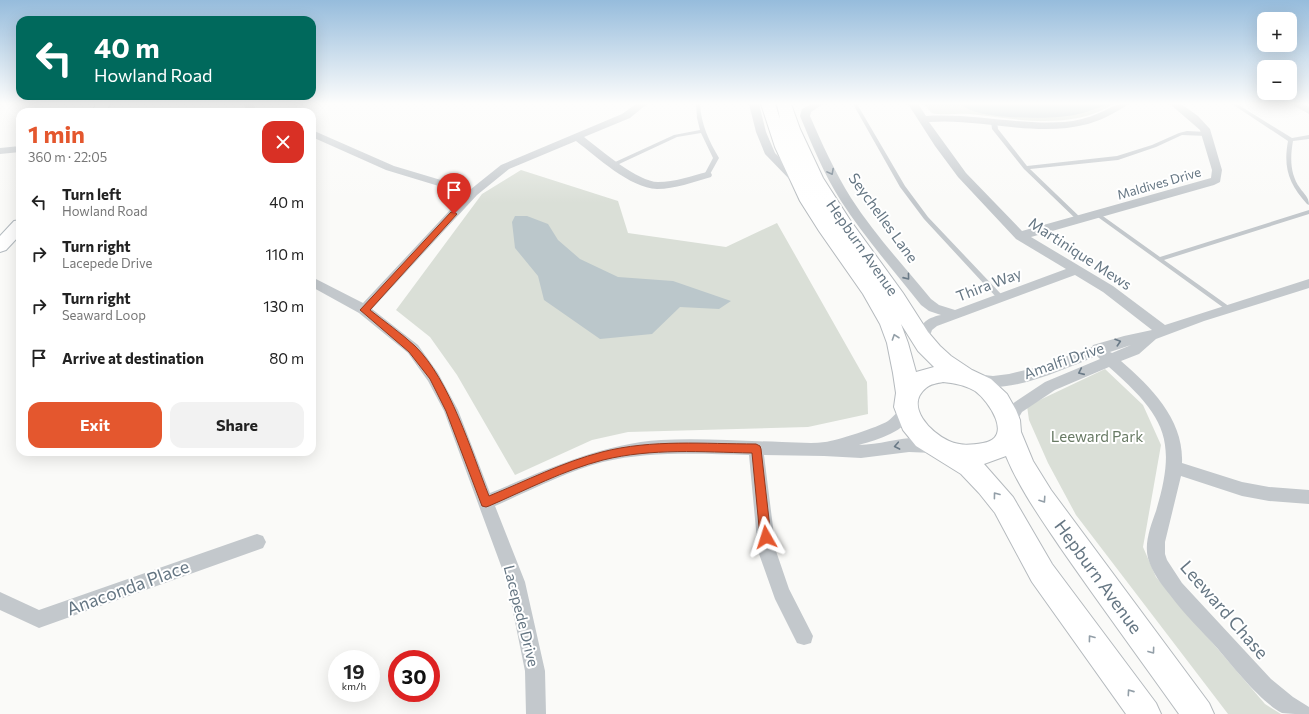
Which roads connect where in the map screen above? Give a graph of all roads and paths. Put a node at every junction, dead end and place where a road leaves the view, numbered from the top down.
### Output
1 (325, 137) edge
2 (573, 137) edge
3 (578, 137) edge
4 (673, 137) edge
5 (706, 137) edge
6 (763, 137) edge
7 (779, 137) edge
8 (796, 137) edge
9 (814, 137) edge
10 (874, 137) edge
11 (935, 137) edge
12 (1002, 137) edge
13 (1174, 137) edge
14 (1208, 137) edge
15 (1287, 137) edge
16 (1309, 138) edge
17 (1291, 140) junction
18 (16, 149) edge
19 (0, 150) edge
20 (615, 164) junction
21 (1026, 168) junction
22 (707, 174) joint
23 (801, 185) junction
24 (473, 193) junction
25 (1309, 204) edge
26 (1309, 212) edge
27 (1098, 215) junction
28 (1080, 220) junction
29 (16, 229) edge
30 (1020, 236) junction
31 (16, 241) edge
32 (0, 246) edge
33 (0, 258) edge
34 (1159, 259) junction
35 (1077, 270) junction
36 (316, 283) edge
37 (1306, 288) edge
38 (999, 296) junction
39 (1228, 309) junction
40 (364, 310) junction
41 (955, 315) junction
42 (1158, 333) junction
43 (922, 340) junction
44 (1104, 354) junction
45 (969, 378) junction
46 (907, 403) junction
47 (1009, 427) junction
48 (756, 449) junction
49 (824, 449) junction
50 (941, 449) junction
51 (1175, 467) junction
52 (1309, 496) edge
53 (486, 502) junction
54 (257, 542) dead end
55 (0, 601) edge
56 (804, 636) dead end
57 (536, 714) edge
58 (1145, 714) edge
59 (1198, 714) edge
60 (1302, 714) edge

1 - 24 street
2 - 24 street
3 - 20 street
4 - 20 lane
5 - 22 lane
6 - 23 street
7 - 23 main road, Hepburn Avenue
8 - 43 main road, Hepburn Avenue
9 -> 41 street, Seychelles Lane
10 - 38 lane
11 - 30 street, Martinique Mews
12 - 21 lane
13 - 21 lane
14 - 27 street, Maldives Drive
15 - 17 lane
16 - 17 lane
17 - 25 lane
18 - 19 street
20 - 22 street
21 - 28 lane
46 -> 23 main road, Hepburn Avenue
24 - 40 street
26 - 34 lane
27 - 28 street, Maldives Drive
27 - 34 lane
28 - 30 street, Maldives Drive
29 - 32 street
30 - 35 street, Martinique Mews
31 - 33 street
34 - 39 lane
35 - 38 street, Thira Way
35 - 42 street, Martinique Mews
36 - 40 street, Lacepede Drive
37 - 39 street, Amalfi Drive
38 - 41 street, Thira Way
39 - 42 street, Amalfi Drive
40 - 53 street, Lacepede Drive
41 - 43 street, Thira Way
42 - 44 street, Amalfi Drive
43 - 45 main road, Hepburn Avenue
44 - 45 street, Amalfi Drive
44 -> 47 street, Amalfi Drive
44 - 51 street, Leeward Chase
45 - 46 main road
45 - 47 main road
46 - 49 street
46 - 50 main road
47 - 50 main road
47 -> 59 main road, Hepburn Avenue
48 - 49 street
48 - 53 street
48 - 56 street
50 -> 49 street
58 -> 50 main road
51 - 52 street
51 - 60 street, Leeward Chase
53 - 57 street, Lacepede Drive
54 - 55 street, Anaconda Place

